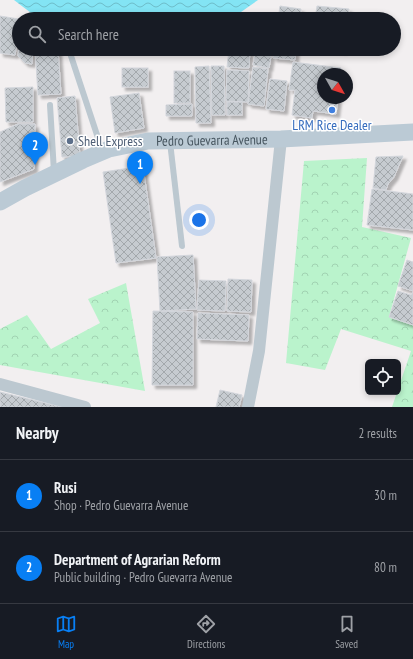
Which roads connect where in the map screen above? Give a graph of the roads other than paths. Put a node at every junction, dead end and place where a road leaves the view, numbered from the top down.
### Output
1 (71, 56) edge
2 (50, 105) dead end
3 (413, 132) edge
4 (281, 138) junction
5 (170, 141) junction
6 (103, 152) junction
7 (54, 174) junction
8 (0, 202) edge
9 (182, 246) dead end
10 (0, 384) edge
11 (84, 407) edge
12 (248, 407) edge

1 - 6 lane
2 - 7 lane
3 - 4 main road, Pedro Guevarra Avenue
4 - 5 main road, Pedro Guevarra Avenue
4 - 12 street
5 - 6 main road, Pedro Guevarra Avenue
5 - 9 lane
6 - 7 main road, Pedro Guevarra Avenue
7 - 8 main road, Pedro Guevarra Avenue
10 - 11 street

